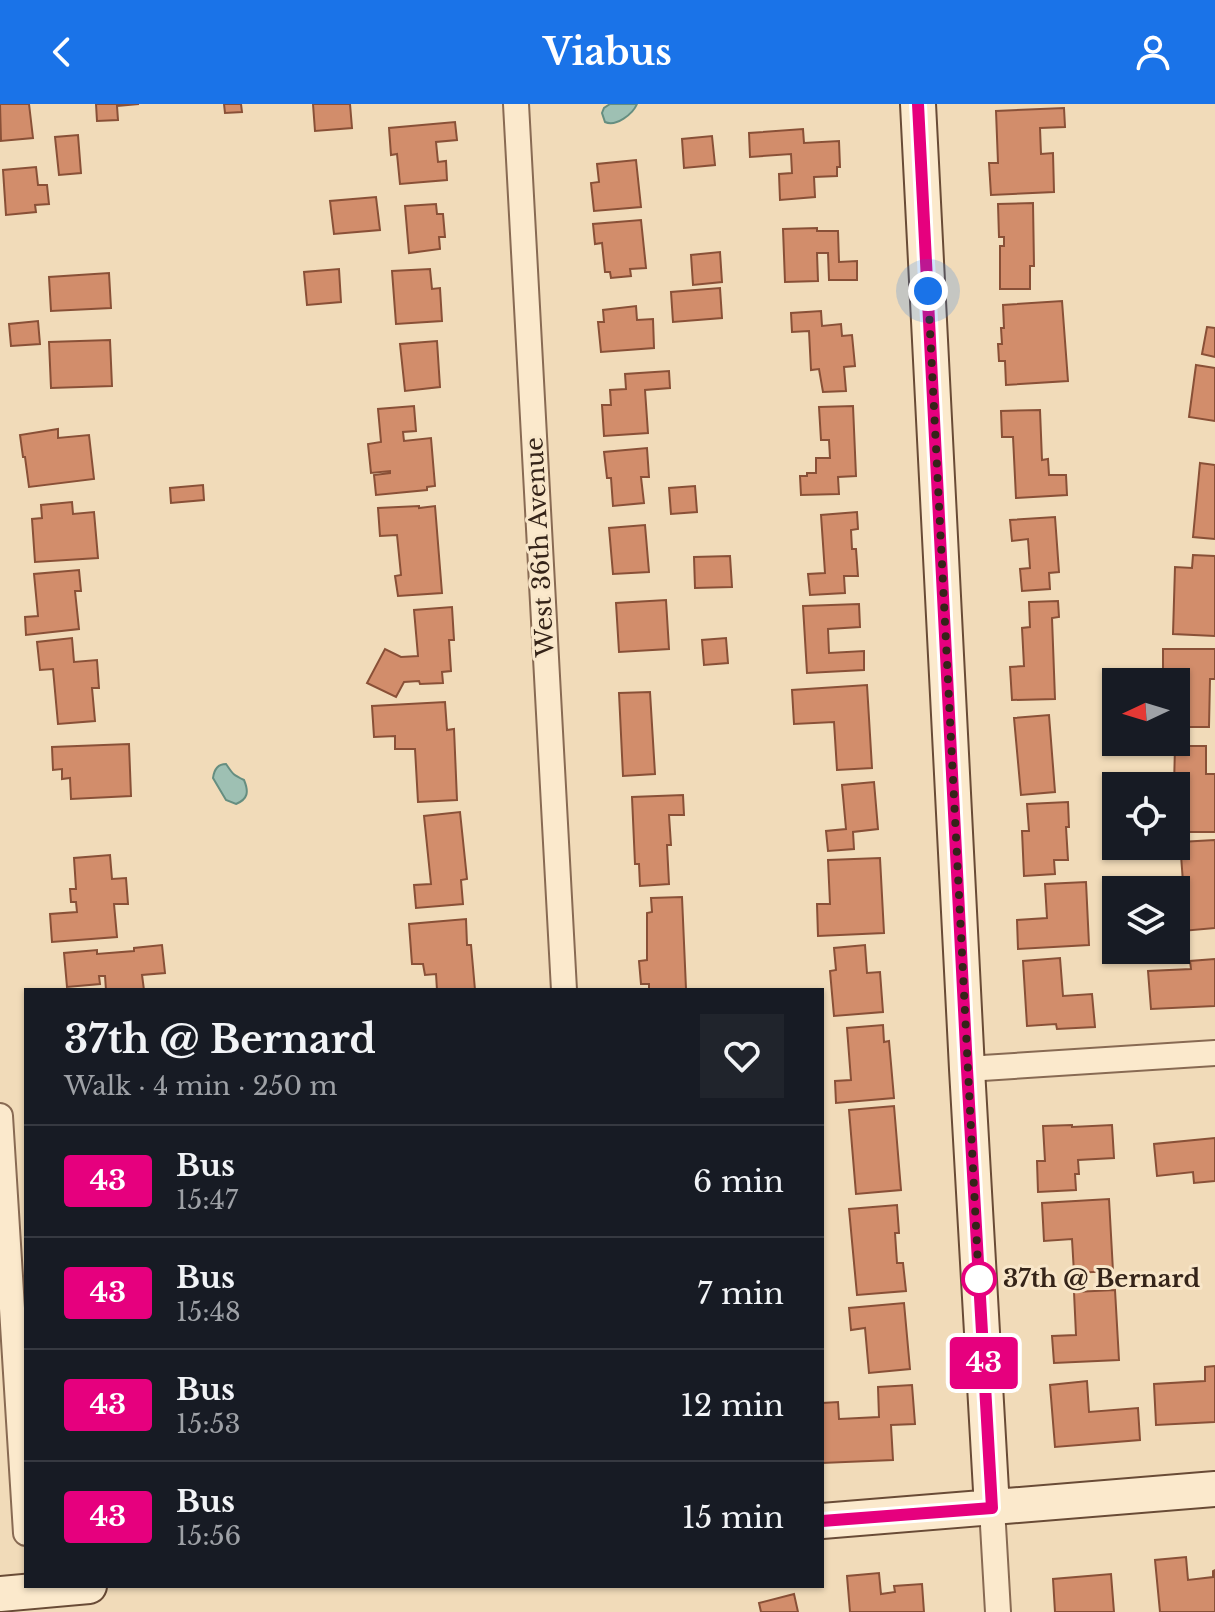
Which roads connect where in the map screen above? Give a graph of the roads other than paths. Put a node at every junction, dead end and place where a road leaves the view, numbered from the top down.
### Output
1 (516, 104) edge
2 (918, 104) edge
3 (564, 988) edge
4 (1215, 1053) edge
5 (967, 1069) junction
6 (0, 1116) edge
7 (1215, 1489) edge
8 (24, 1501) edge
9 (992, 1508) junction
10 (824, 1521) edge
11 (54, 1588) edge
12 (20, 1590) edge
13 (998, 1612) edge

1 - 3 street, West 36th Avenue
2 - 5 street
4 - 5 street
5 - 9 street
6 - 8 street
7 - 9 street
9 - 10 street
9 - 13 street
11 - 12 street

